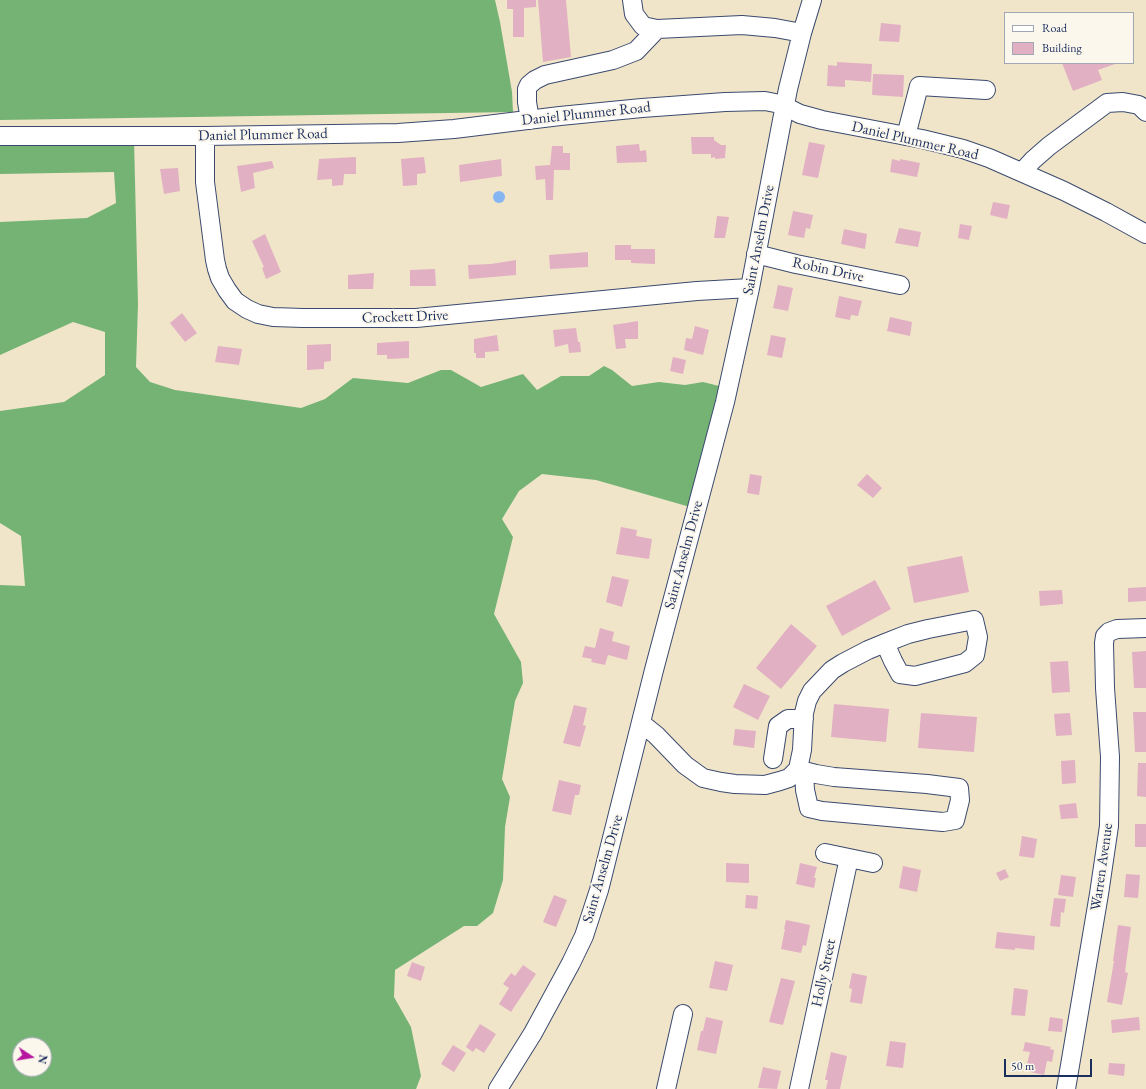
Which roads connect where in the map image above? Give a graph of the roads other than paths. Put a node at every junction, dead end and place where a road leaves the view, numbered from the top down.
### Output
1 (632, 0) edge
2 (812, 0) edge
3 (657, 29) junction
4 (802, 33) junction
5 (986, 90) dead end
6 (785, 107) junction
7 (1146, 112) edge
8 (530, 120) junction
9 (0, 136) edge
10 (205, 136) junction
11 (906, 136) junction
12 (1022, 172) junction
13 (1146, 234) edge
14 (756, 254) junction
15 (900, 285) dead end
16 (750, 288) junction
17 (1146, 628) edge
18 (885, 643) junction
19 (804, 719) junction
20 (641, 723) junction
21 (773, 759) dead end
22 (801, 770) junction
23 (825, 853) dead end
24 (849, 858) junction
25 (873, 862) dead end
26 (683, 1014) dead end
27 (498, 1089) edge
28 (666, 1089) edge
29 (799, 1089) edge
30 (1066, 1089) edge

1 - 3 street
2 - 4 street, Saint Anselm Drive
3 - 4 street
3 - 8 street
4 - 6 street, Saint Anselm Drive
5 - 11 street
6 - 8 street, Daniel Plummer Road
6 - 11 street, Daniel Plummer Road
6 - 14 street, Saint Anselm Drive
7 - 12 street
8 - 10 street, Daniel Plummer Road
9 - 10 street, Daniel Plummer Road
10 - 16 street, Crockett Drive
11 - 12 street, Daniel Plummer Road
12 - 13 street, Daniel Plummer Road
14 - 15 street, Robin Drive
14 - 16 street, Saint Anselm Drive
16 - 20 street, Saint Anselm Drive
17 - 30 street, Warren Avenue
18 - 18 street
18 - 19 street
19 - 21 street
19 - 22 street
20 - 22 street
20 - 27 street, Saint Anselm Drive
22 - 22 street
23 - 24 street
24 - 25 street
24 - 29 street, Holly Street
26 - 28 street

